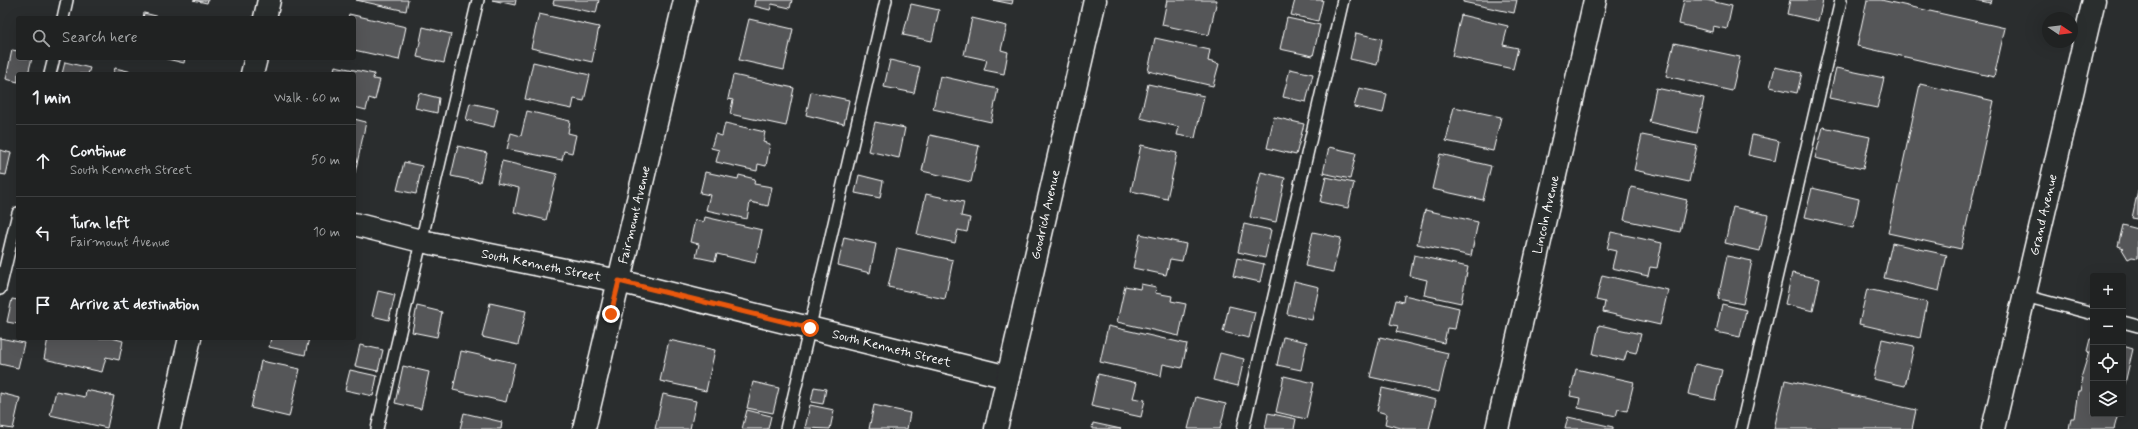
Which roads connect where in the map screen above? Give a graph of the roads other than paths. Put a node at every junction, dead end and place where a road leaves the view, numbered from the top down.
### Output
1 (67, 0) edge
2 (269, 0) edge
3 (478, 0) edge
4 (685, 0) edge
5 (886, 0) edge
6 (1095, 0) edge
7 (1344, 0) edge
8 (1595, 0) edge
9 (1841, 0) edge
10 (2094, 0) edge
11 (63, 16) edge
12 (265, 16) edge
13 (54, 60) edge
14 (256, 60) edge
15 (50, 72) edge
16 (252, 72) edge
17 (16, 221) edge
18 (356, 225) edge
19 (421, 241) junction
20 (619, 281) junction
21 (0, 288) edge
22 (2025, 296) junction
23 (2090, 313) edge
24 (2126, 323) edge
25 (2138, 326) edge
26 (810, 328) junction
27 (190, 340) edge
28 (1008, 377) junction
29 (169, 429) edge
30 (377, 429) edge
31 (584, 429) edge
32 (786, 429) edge
33 (996, 429) edge
34 (1244, 429) edge
35 (1497, 429) edge
36 (1741, 429) edge
37 (1993, 429) edge

1 - 11 lane
2 - 12 street
3 - 19 lane
4 - 20 street, Fairmount Avenue
5 - 26 lane
6 - 28 street, Goodrich Avenue
7 - 34 lane
8 - 35 street, Lincoln Avenue
9 - 36 lane
10 - 22 street, Grand Avenue
13 - 15 lane
14 - 16 street
17 - 21 lane
18 - 19 street, South Kenneth Street
19 - 20 street, South Kenneth Street
19 - 30 lane
20 - 26 street, South Kenneth Street
20 - 31 street, Fairmount Avenue
22 - 23 lane
22 - 37 street, Grand Avenue
24 - 25 lane
26 - 28 street, South Kenneth Street
26 - 32 lane
27 - 29 street
28 - 33 street, Goodrich Avenue

